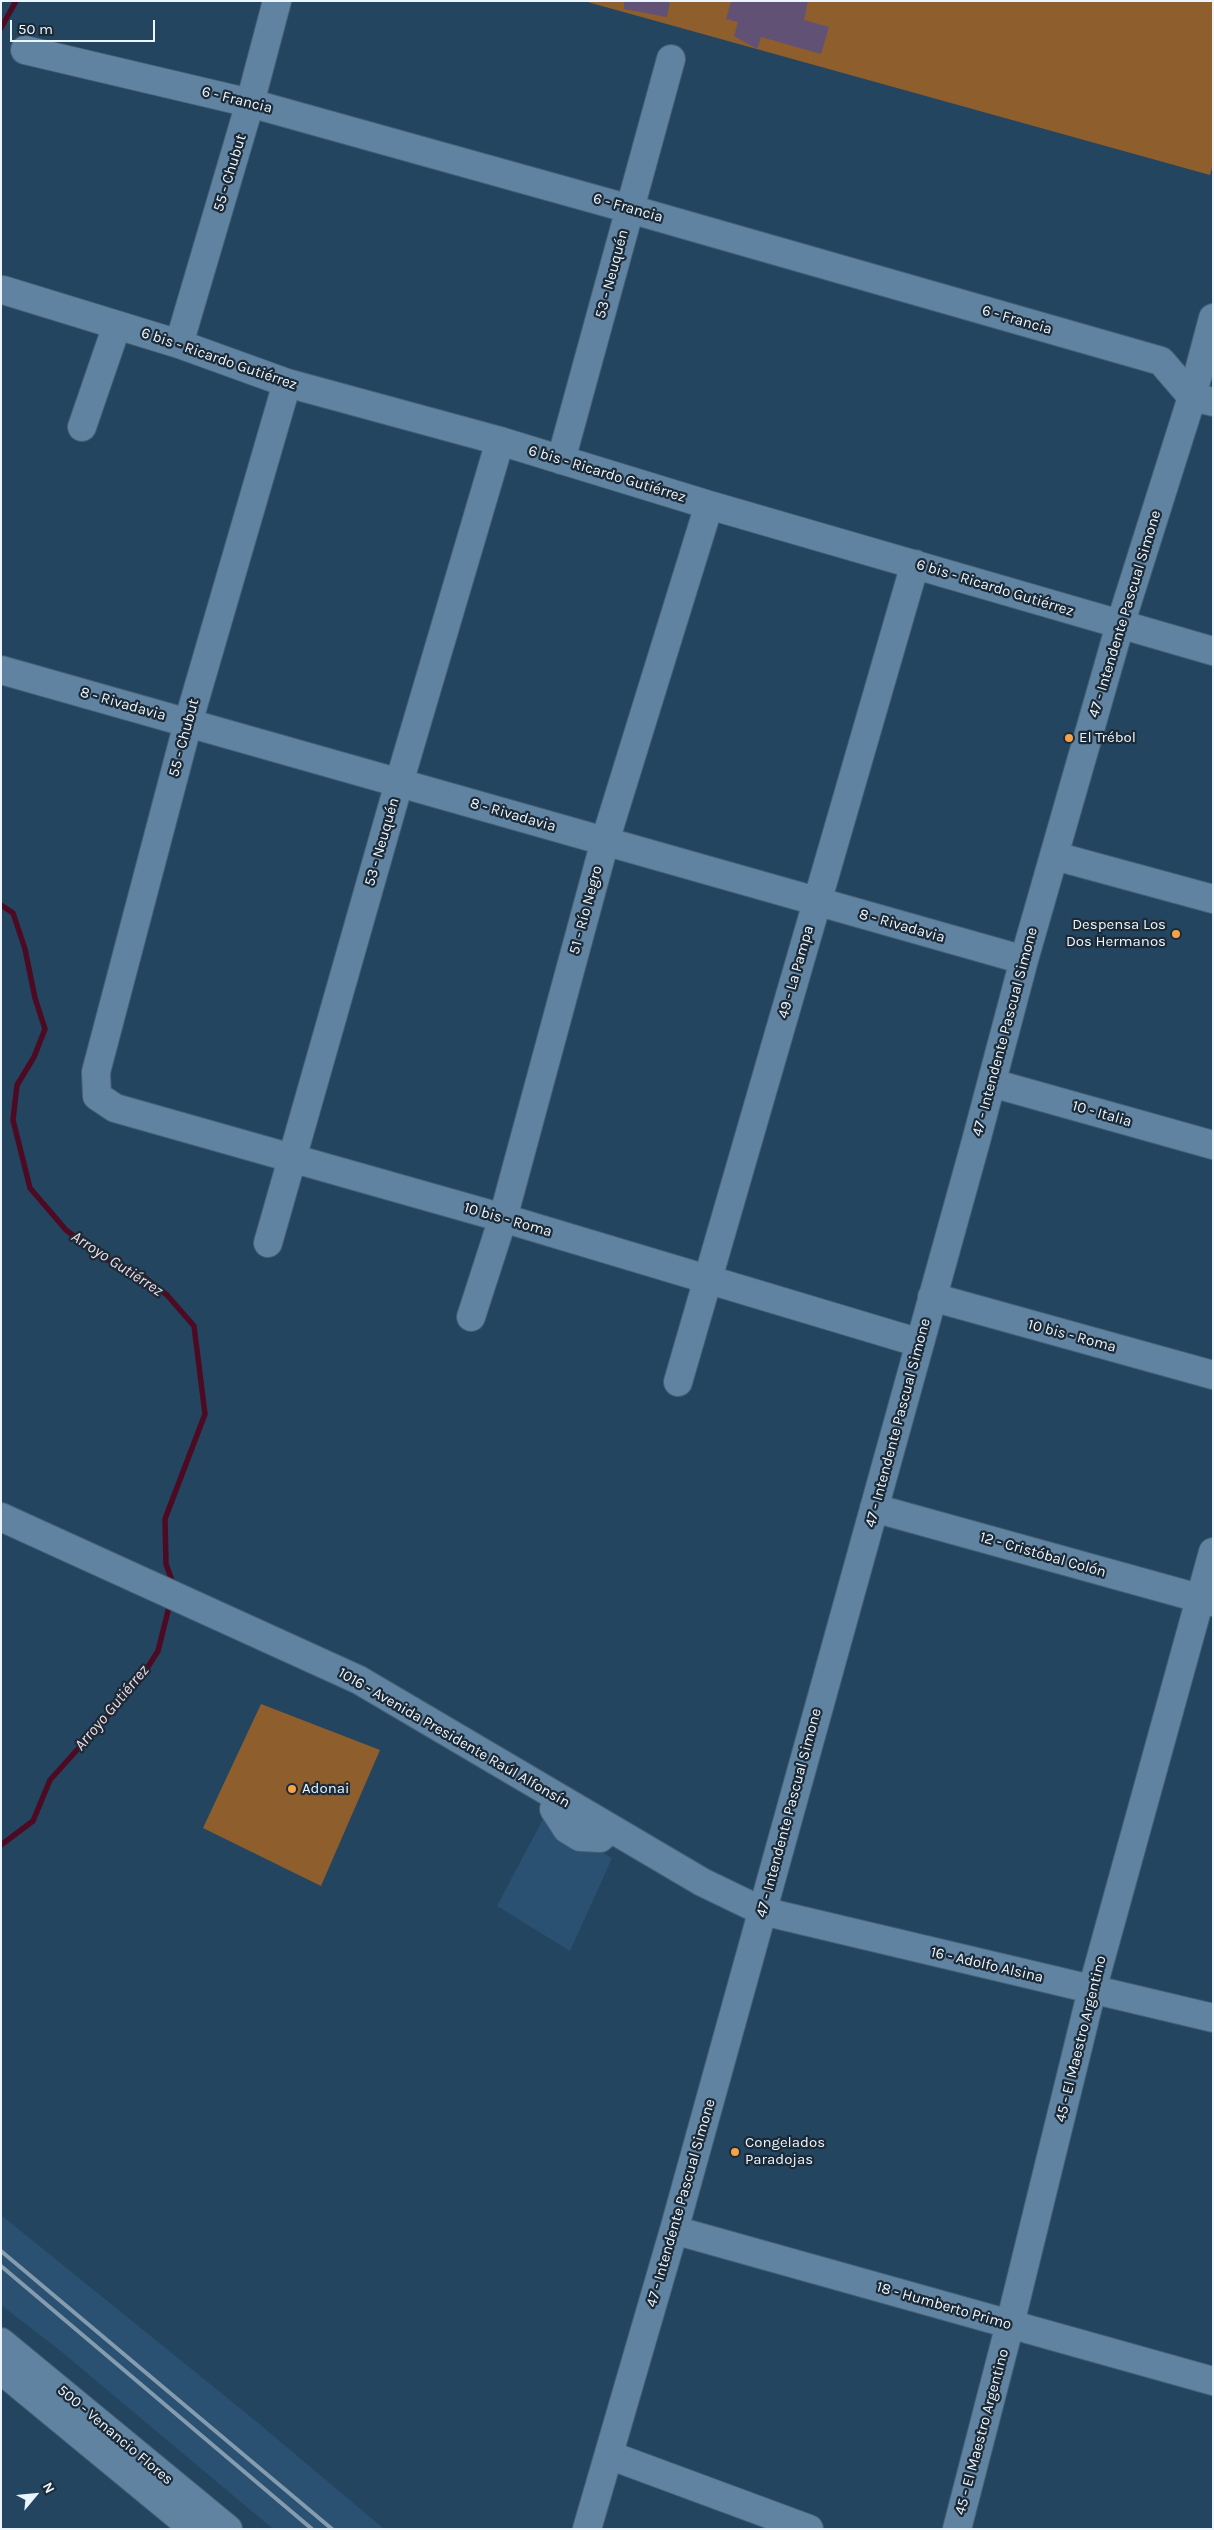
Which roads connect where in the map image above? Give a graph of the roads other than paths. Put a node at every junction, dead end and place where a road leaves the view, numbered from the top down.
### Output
1 (277, 1) edge
2 (25, 50) dead end
3 (671, 59) dead end
4 (250, 103) junction
5 (630, 209) junction
6 (3, 290) dead end
7 (1213, 318) edge
8 (116, 325) junction
9 (179, 344) junction
10 (287, 383) junction
11 (1202, 399) edge
12 (82, 427) dead end
13 (500, 441) junction
14 (561, 460) junction
15 (708, 505) junction
16 (915, 564) junction
17 (1120, 625) junction
18 (1213, 651) edge
19 (1, 670) edge
20 (188, 723) junction
21 (399, 782) junction
22 (605, 841) junction
23 (1055, 856) junction
24 (1213, 899) edge
25 (816, 901) junction
26 (1024, 960) junction
27 (992, 1083) junction
28 (97, 1096) joint
29 (1213, 1145) edge
30 (292, 1159) junction
31 (502, 1218) junction
32 (268, 1243) dead end
33 (708, 1281) junction
34 (932, 1297) junction
35 (470, 1317) dead end
36 (920, 1343) junction
37 (1213, 1375) edge
38 (678, 1382) dead end
39 (874, 1508) junction
40 (1, 1517) edge
41 (1213, 1552) edge
42 (1207, 1600) edge
43 (762, 1911) junction
44 (1092, 1990) junction
45 (1213, 2018) edge
46 (674, 2230) junction
47 (1010, 2324) junction
48 (1, 2342) edge
49 (1, 2370) edge
50 (1213, 2381) edge
51 (609, 2455) junction
52 (194, 2529) edge
53 (228, 2529) edge
54 (587, 2529) edge
55 (809, 2529) edge
56 (957, 2529) edge

1 - 4 street, 55 - Chubut
2 - 4 street, 6 - Francia
3 - 5 street, 53 - Neuquén
4 - 5 street, 6 - Francia
4 - 9 street, 55 - Chubut
5 - 11 street, 6 - Francia
5 - 14 street, 53 - Neuquén
6 - 8 street, 6 bis - Ricardo Gutiérrez
7 - 11 street, 47 - Intendente Pascual Simone
8 - 9 street, 6 bis - Ricardo Gutiérrez
8 - 12 street
9 - 10 street, 6 bis - Ricardo Gutiérrez
10 - 13 street, 6 bis - Ricardo Gutiérrez
10 - 20 street, 55 - Chubut
11 - 17 street, 47 - Intendente Pascual Simone
13 - 14 street, 6 bis - Ricardo Gutiérrez
13 - 21 street, 53 - Neuquén
14 - 15 street, 6 bis - Ricardo Gutiérrez
15 - 16 street, 6 bis - Ricardo Gutiérrez
15 - 22 street, 51 - Río Negro
16 - 17 street, 6 bis - Ricardo Gutiérrez
16 - 25 street, 49 - La Pampa
17 - 18 street, 6 bis - Ricardo Gutiérrez
17 - 23 street, 47 - Intendente Pascual Simone
19 - 20 street, 8 - Rivadavia
20 - 21 street, 8 - Rivadavia
20 - 28 street, 55 - Chubut
21 - 22 street, 8 - Rivadavia
21 - 30 street, 53 - Neuquén
22 - 25 street, 8 - Rivadavia
22 - 31 street, 51 - Río Negro
23 - 24 street
23 - 26 street, 47 - Intendente Pascual Simone
25 - 26 street, 8 - Rivadavia
25 - 33 street, 49 - La Pampa
26 - 27 street, 47 - Intendente Pascual Simone
27 - 29 street, 10 - Italia
27 - 34 street, 47 - Intendente Pascual Simone
28 - 30 street, 10 bis - Roma
30 - 31 street, 10 bis - Roma
30 - 32 street, 53 - Neuquén
31 - 33 street, 10 bis - Roma
31 - 35 street, 51 - Río Negro
33 - 36 street, 10 bis - Roma
33 - 38 street, 49 - La Pampa
34 - 36 street, 47 - Intendente Pascual Simone
34 - 37 street, 10 bis - Roma
36 - 39 street, 47 - Intendente Pascual Simone
39 - 42 street, 12 - Cristóbal Colón
39 - 43 street, 47 - Intendente Pascual Simone
40 - 43 street, 1016 - Avenida Presidente Raúl Alfonsín
41 - 42 street, 45 - El Maestro Argentino
42 - 44 street, 45 - El Maestro Argentino
43 - 44 street, 16 - Adolfo Alsina
43 - 46 street, 47 - Intendente Pascual Simone
44 - 45 street, 16 - Adolfo Alsina
44 - 47 street, 45 - El Maestro Argentino
46 - 47 street, 18 - Humberto Primo
46 - 51 street, 47 - Intendente Pascual Simone
47 - 50 street, 18 - Humberto Primo
47 - 56 street, 45 - El Maestro Argentino
48 - 53 street, 500 - Venancio Flores
49 - 52 street, 500 - Venancio Flores
51 - 54 street, 47 - Intendente Pascual Simone
51 - 55 street

